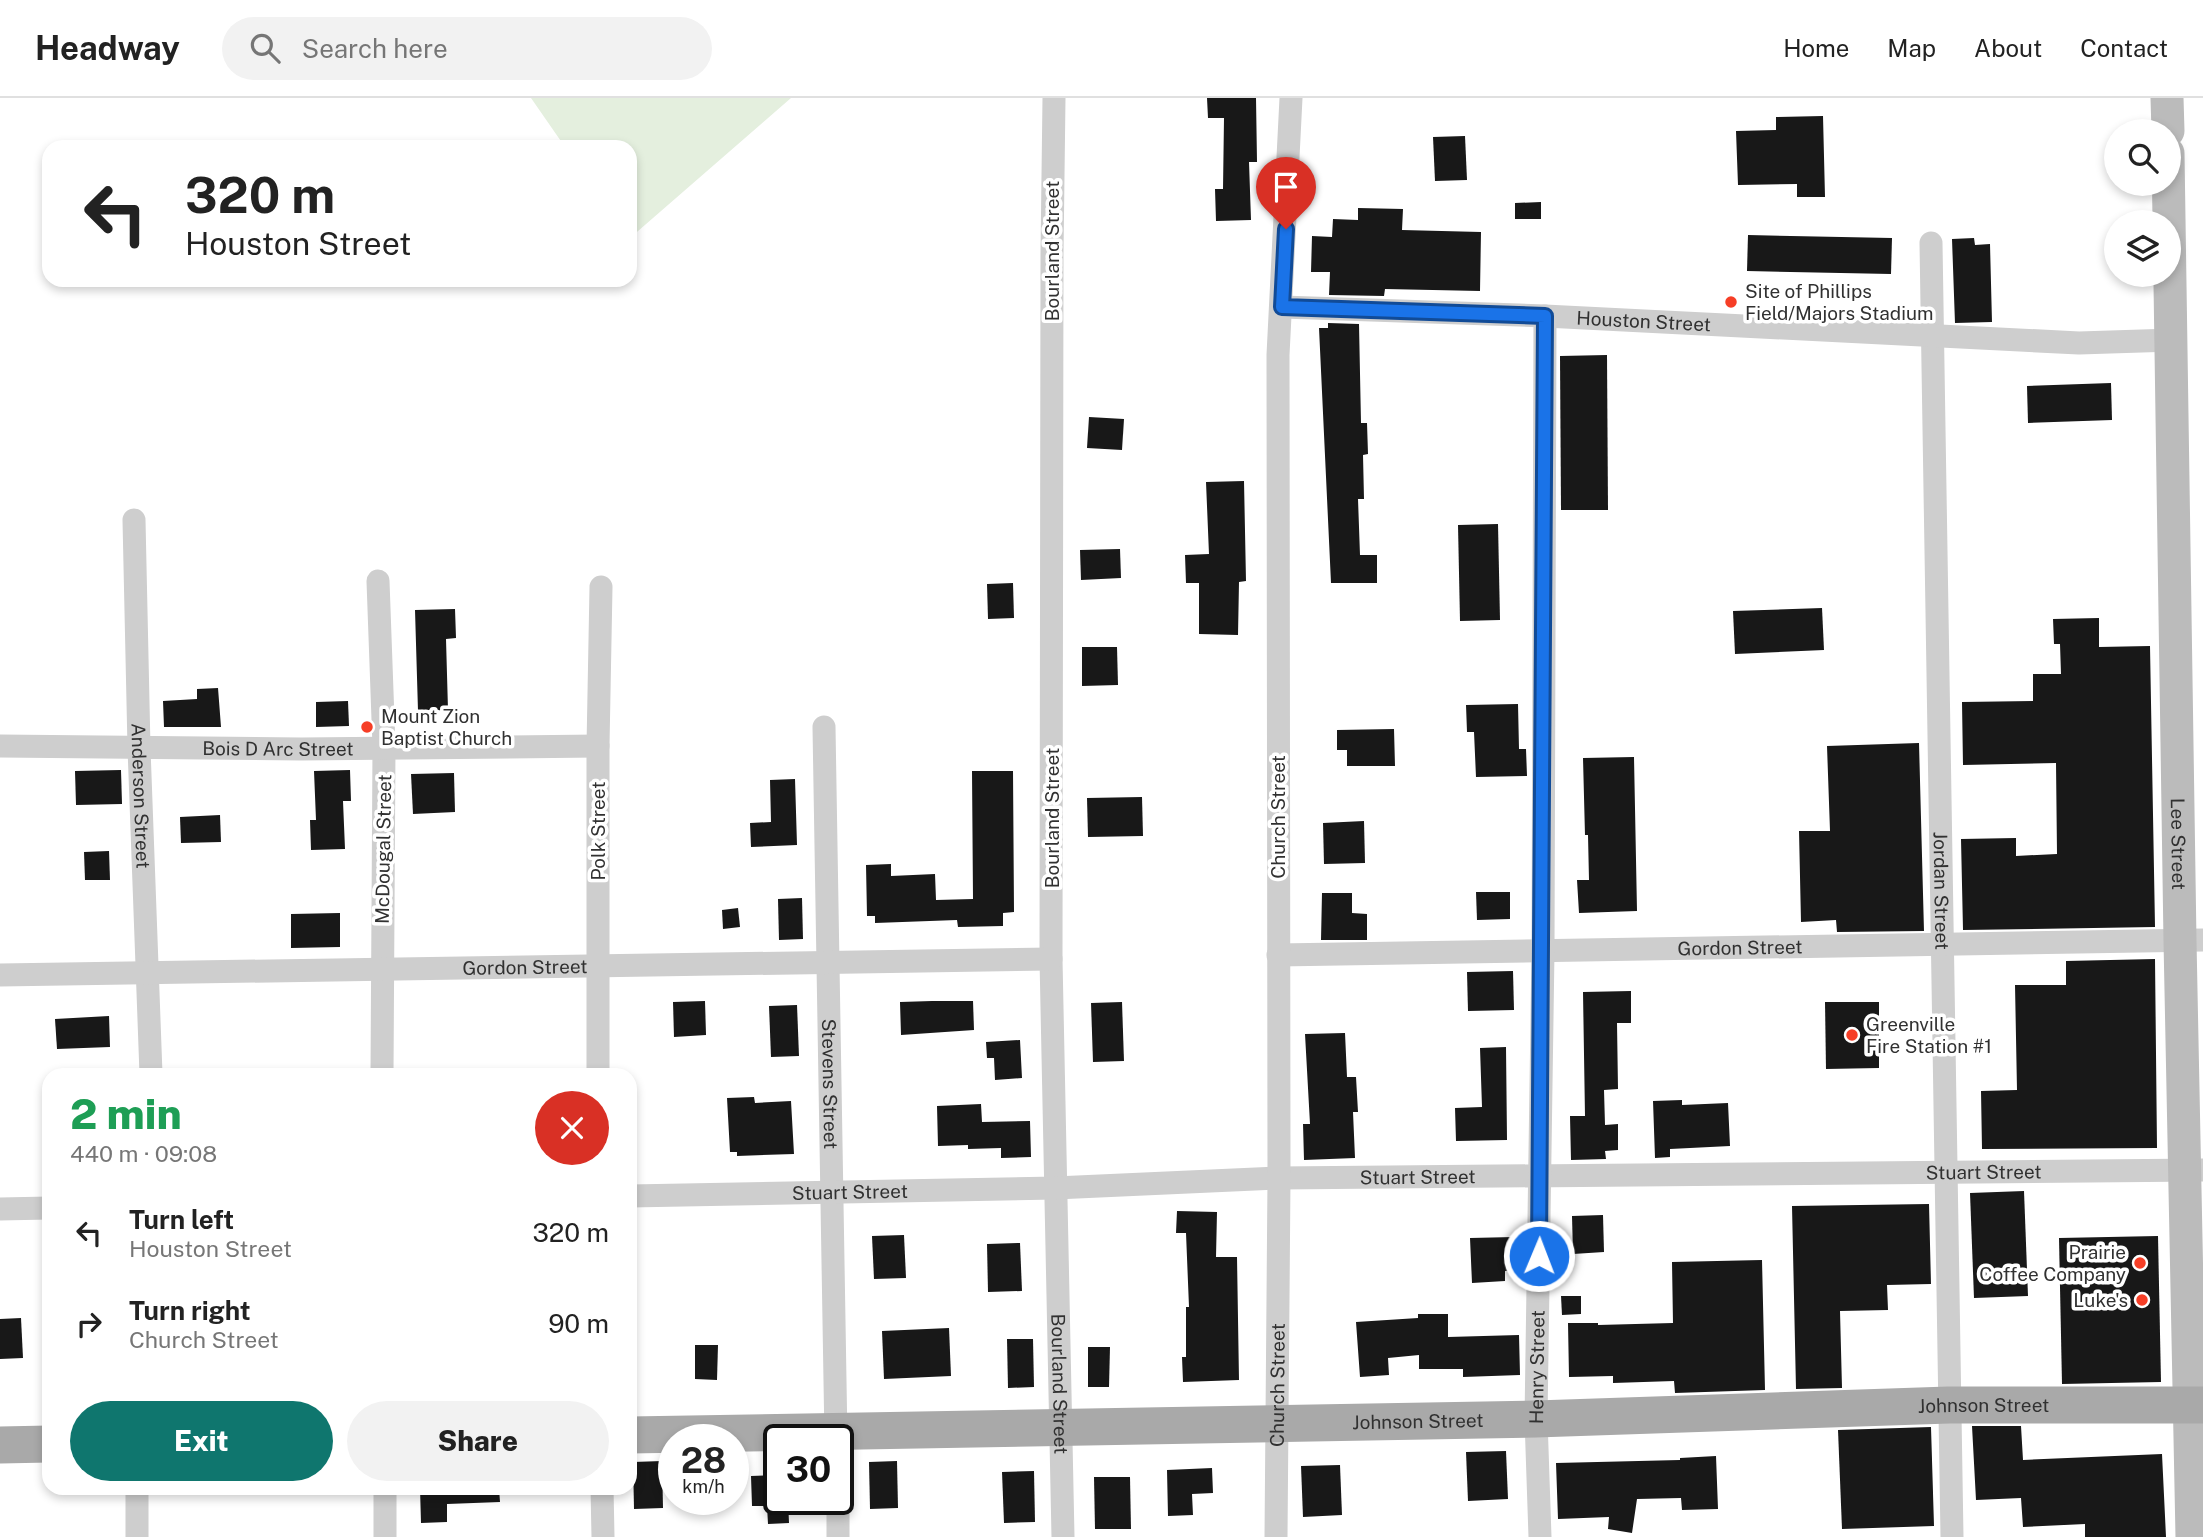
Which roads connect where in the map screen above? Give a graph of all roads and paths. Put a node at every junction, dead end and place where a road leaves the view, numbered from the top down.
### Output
1 (1054, 98) edge
2 (1291, 98) edge
3 (2167, 98) edge
4 (2168, 119) edge
5 (2169, 196) edge
6 (1931, 243) dead end
7 (1282, 307) junction
8 (1545, 316) junction
9 (1933, 336) junction
10 (2173, 340) junction
11 (134, 520) dead end
12 (378, 581) dead end
13 (601, 587) dead end
14 (2190, 689) edge
15 (824, 727) dead end
16 (0, 746) edge
17 (597, 746) junction
18 (384, 747) junction
19 (139, 748) junction
20 (2191, 940) edge
21 (1943, 944) junction
22 (1543, 951) junction
23 (1278, 955) junction
24 (1051, 959) junction
25 (828, 962) junction
26 (599, 966) junction
27 (382, 969) junction
28 (147, 973) junction
29 (0, 975) edge
30 (151, 1068) edge
31 (382, 1068) edge
32 (598, 1068) edge
33 (2194, 1170) edge
34 (1947, 1172) junction
35 (1541, 1175) junction
36 (1279, 1178) junction
37 (1055, 1188) junction
38 (832, 1192) junction
39 (637, 1196) edge
40 (42, 1208) edge
41 (0, 1209) edge
42 (1949, 1405) junction
43 (2197, 1405) edge
44 (1536, 1419) junction
45 (836, 1424) edge
46 (1276, 1424) junction
47 (1061, 1428) junction
48 (637, 1435) edge
49 (854, 1435) edge
50 (763, 1436) edge
51 (42, 1444) edge
52 (0, 1445) edge
53 (137, 1495) edge
54 (385, 1495) edge
55 (603, 1495) edge
56 (838, 1515) edge
57 (137, 1537) edge
58 (385, 1537) edge
59 (603, 1537) edge
60 (838, 1537) edge
61 (1063, 1537) edge
62 (1276, 1537) edge
63 (1540, 1537) edge
64 (1952, 1537) edge
65 (2192, 1537) edge

1 - 24 street, Bourland Street
2 - 7 street, Church Street
3 - 4 main road
5 - 10 main road, Lee Street
6 - 9 street, Jordan Street
7 - 8 street, Houston Street
7 - 23 street, Church Street
8 - 9 street, Houston Street
8 - 22 street, Henry Street
9 - 10 street, Houston Street
9 - 21 street, Jordan Street
10 - 14 main road, Lee Street
11 - 19 street, Anderson Street
12 - 18 street, McDougal Street
13 - 17 street, Polk Street
14 - 20 main road, Lee Street
15 - 25 street, Stevens Street
16 - 19 street, Bois D Arc Street
17 - 18 street, Bois D Arc Street
17 - 26 street, Polk Street
18 - 19 street, Bois D Arc Street
18 - 27 street, McDougal Street
19 - 28 street, Anderson Street
20 - 21 street, Gordon Street
20 - 33 main road, Lee Street
21 - 22 street, Gordon Street
21 - 34 street, Jordan Street
22 - 23 street, Gordon Street
22 - 35 street, Henry Street
23 - 36 street, Church Street
24 - 25 street, Gordon Street
24 - 37 street, Bourland Street
25 - 26 street, Gordon Street
25 - 38 street, Stevens Street
26 - 27 street, Gordon Street
26 - 32 street, Polk Street
27 - 28 street, Gordon Street
27 - 31 street, McDougal Street
28 - 29 street, Gordon Street
28 - 30 street, Anderson Street
33 - 34 street, Stuart Street
33 - 43 main road, Lee Street
34 - 35 street, Stuart Street
34 - 42 street, Jordan Street
35 - 36 street, Stuart Street
35 - 44 street, Henry Street
36 - 37 street, Stuart Street
36 - 46 street, Church Street
37 - 38 street, Stuart Street
37 - 47 street, Bourland Street
38 - 39 street, Stuart Street
38 - 45 street, Stevens Street
40 - 41 street
42 - 43 main road, Johnson Street
42 - 44 main road, Johnson Street
42 - 64 street, Jordan Street
43 - 65 main road, Lee Street
44 - 46 main road, Johnson Street
44 - 63 street, Henry Street
46 - 47 main road, Johnson Street
46 - 62 street, Church Street
47 - 49 main road, Johnson Street
47 - 61 street, Bourland Street
48 - 50 main road, Johnson Street
51 - 52 main road
53 - 57 street
54 - 58 street
55 - 59 street
56 - 60 street

